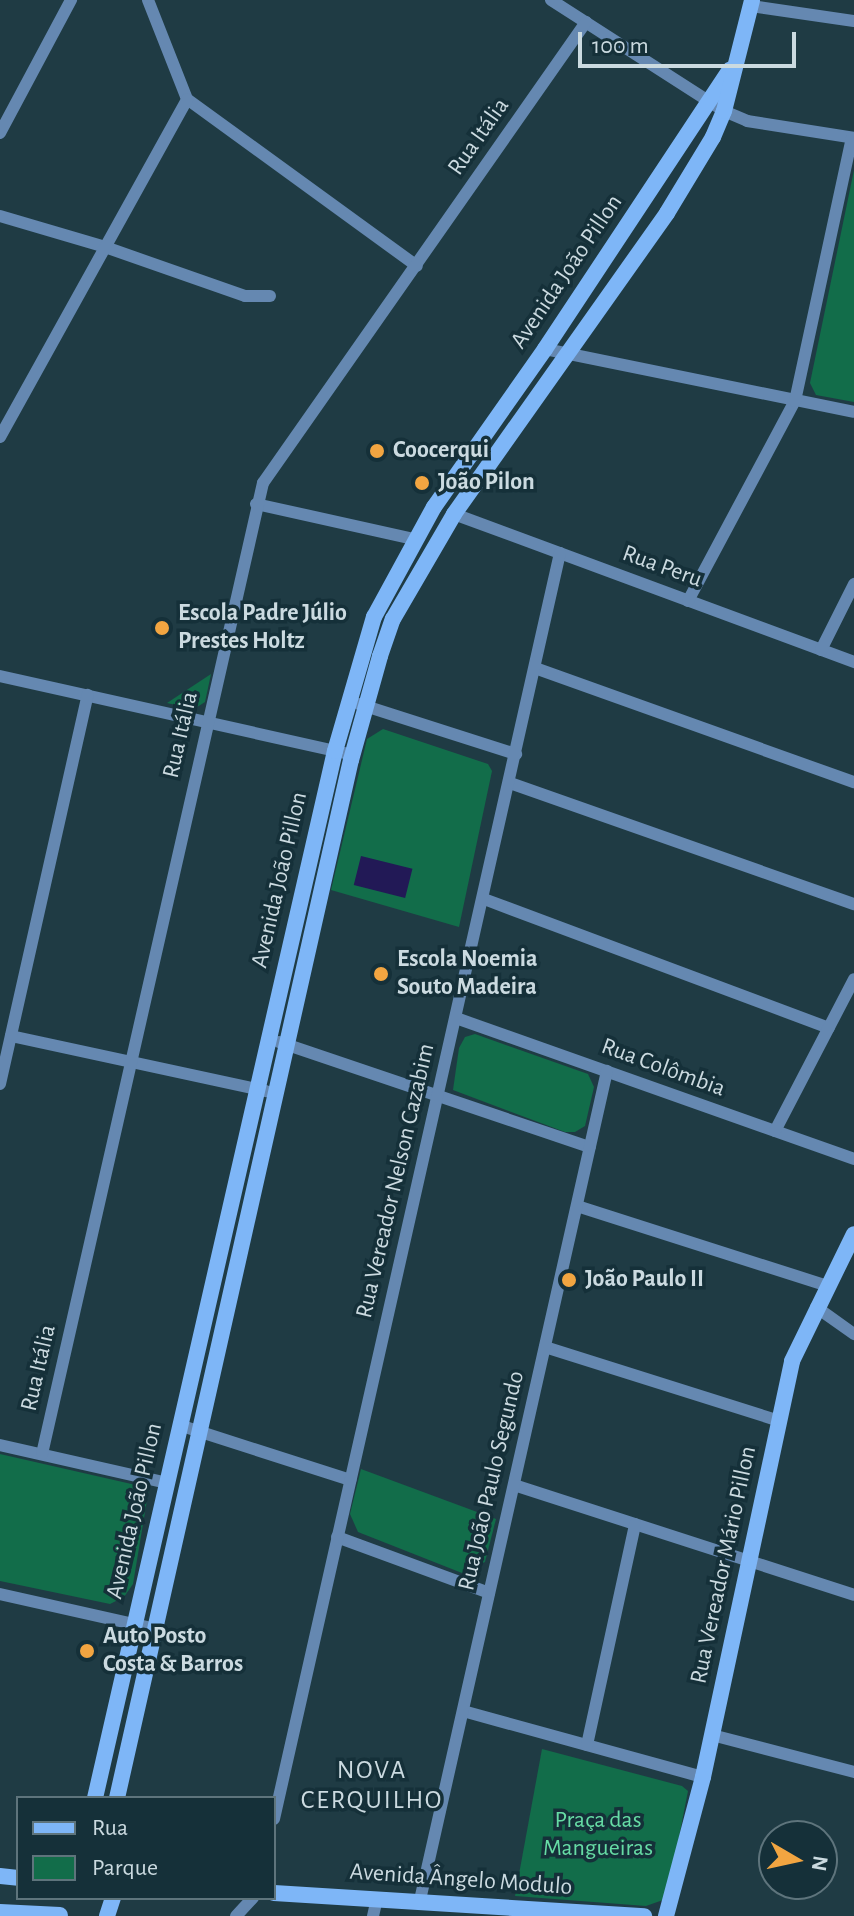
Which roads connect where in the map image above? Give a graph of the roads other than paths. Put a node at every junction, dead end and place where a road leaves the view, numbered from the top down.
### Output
1 (71, 0) edge
2 (148, 0) edge
3 (551, 0) edge
4 (751, 3) edge
5 (586, 22) junction
6 (854, 22) edge
7 (733, 65) junction
8 (187, 99) junction
9 (709, 102) junction
10 (724, 111) junction
11 (0, 133) edge
12 (853, 138) edge
13 (0, 216) edge
14 (105, 247) junction
15 (417, 266) junction
16 (270, 296) dead end
17 (545, 349) junction
18 (569, 354) junction
19 (795, 401) junction
20 (854, 412) edge
21 (2, 434) edge
22 (0, 446) edge
23 (256, 504) junction
24 (434, 507) junction
25 (451, 519) junction
26 (414, 539) junction
27 (560, 553) junction
28 (854, 584) edge
29 (688, 601) junction
30 (821, 650) junction
31 (854, 662) edge
32 (535, 668) junction
33 (0, 676) edge
34 (88, 695) junction
35 (347, 701) junction
36 (365, 706) junction
37 (207, 722) junction
38 (335, 751) junction
39 (516, 754) junction
40 (352, 755) junction
41 (854, 782) edge
42 (510, 783) junction
43 (484, 899) junction
44 (854, 904) edge
45 (854, 979) edge
46 (456, 1018) junction
47 (829, 1028) junction
48 (11, 1036) junction
49 (268, 1039) junction
50 (286, 1044) junction
51 (130, 1062) junction
52 (607, 1071) junction
53 (0, 1084) edge
54 (256, 1090) junction
55 (275, 1093) junction
56 (439, 1095) junction
57 (775, 1131) junction
58 (590, 1147) junction
59 (854, 1159) edge
60 (577, 1206) junction
61 (854, 1234) edge
62 (827, 1286) junction
63 (816, 1307) junction
64 (854, 1334) edge
65 (545, 1347) junction
66 (779, 1421) junction
67 (179, 1425) junction
68 (199, 1431) junction
69 (0, 1445) edge
70 (42, 1454) junction
71 (350, 1480) junction
72 (167, 1483) junction
73 (514, 1485) junction
74 (635, 1524) junction
75 (337, 1537) junction
76 (749, 1561) junction
77 (489, 1593) junction
78 (0, 1594) edge
79 (854, 1595) edge
80 (134, 1624) junction
81 (155, 1629) junction
82 (463, 1711) junction
83 (712, 1735) junction
84 (587, 1745) junction
85 (854, 1772) edge
86 (703, 1777) junction
87 (95, 1796) edge
88 (117, 1796) edge
89 (276, 1810) edge
90 (276, 1893) edge
91 (377, 1898) junction
92 (251, 1900) edge
93 (420, 1900) junction
94 (507, 1911) edge
95 (0, 1912) edge
96 (60, 1916) edge
97 (236, 1916) edge
98 (373, 1916) edge
99 (644, 1916) edge
100 (666, 1916) edge

1 - 11 street
2 - 8 street
3 - 5 street
4 - 6 street
4 - 7 main road, Avenida João Pillon
5 - 9 street
5 - 15 street, Rua Itália
7 - 9 main road, Avenida João Pillon
7 - 10 main road, Avenida João Pillon
8 - 14 street
8 - 15 street
9 - 10 street
9 - 17 main road, Avenida João Pillon
10 - 12 street
10 - 18 main road, Avenida João Pillon
12 - 19 street
13 - 14 street
14 - 16 street
14 - 21 street
15 - 23 street, Rua Itália
17 - 18 street
17 - 24 main road, Avenida João Pillon
18 - 19 street
18 - 25 main road, Avenida João Pillon
19 - 20 street
19 - 29 street
21 - 22 street
23 - 26 street
23 - 37 street, Rua Itália
24 - 25 street
24 - 26 main road, Avenida João Pillon
25 - 27 street, Rua Peru
25 - 36 main road, Avenida João Pillon
26 - 35 main road, Avenida João Pillon
27 - 29 street, Rua Peru
27 - 32 street, Rua Vereador Nelson Cazabim
28 - 30 street
29 - 30 street, Rua Peru
30 - 31 street, Rua Peru
32 - 39 street, Rua Vereador Nelson Cazabim
32 - 41 street
33 - 34 street
34 - 37 street
34 - 48 street
35 - 36 street
35 - 38 main road, Avenida João Pillon
36 - 39 street
36 - 40 main road, Avenida João Pillon
37 - 38 street
37 - 51 street, Rua Itália
38 - 40 street
38 - 49 main road, Avenida João Pillon
39 - 42 street, Rua Vereador Nelson Cazabim
40 - 50 main road, Avenida João Pillon
42 - 43 street, Rua Vereador Nelson Cazabim
42 - 44 street
43 - 46 street, Rua Vereador Nelson Cazabim
43 - 47 street
45 - 47 street
46 - 52 street, Rua Colômbia
46 - 56 street, Rua Vereador Nelson Cazabim
47 - 57 street
48 - 51 street
48 - 53 street
49 - 50 street
49 - 54 main road, Avenida João Pillon
50 - 55 main road, Avenida João Pillon
50 - 56 street
51 - 54 street
51 - 70 street, Rua Itália
52 - 57 street, Rua Colômbia
52 - 58 street, Rua João Paulo Segundo
54 - 55 street
54 - 67 main road, Avenida João Pillon
55 - 68 main road, Avenida João Pillon
56 - 58 street
56 - 71 street, Rua Vereador Nelson Cazabim
57 - 59 street, Rua Colômbia
58 - 60 street, Rua João Paulo Segundo
60 - 62 street
60 - 65 street, Rua João Paulo Segundo
61 - 62 main road, Rua Vereador Mário Pillon
62 - 63 main road, Rua Vereador Mário Pillon
63 - 64 street
63 - 66 main road, Rua Vereador Mário Pillon
65 - 66 street
65 - 73 street, Rua João Paulo Segundo
66 - 76 main road, Rua Vereador Mário Pillon
67 - 68 street
67 - 72 main road, Avenida João Pillon
68 - 71 street
68 - 81 main road, Avenida João Pillon
69 - 70 street
70 - 72 street
71 - 75 street, Rua Vereador Nelson Cazabim
72 - 80 main road, Avenida João Pillon
73 - 74 street
73 - 77 street, Rua João Paulo Segundo
74 - 76 street
74 - 84 street
75 - 77 street
75 - 89 street, Rua Vereador Nelson Cazabim
76 - 79 street
76 - 83 main road, Rua Vereador Mário Pillon
77 - 82 street, Rua João Paulo Segundo
78 - 80 street
80 - 81 street
80 - 87 main road, Avenida João Pillon
81 - 88 main road, Avenida João Pillon
82 - 84 street
82 - 93 street, Rua João Paulo Segundo
83 - 85 street
83 - 86 main road, Rua Vereador Mário Pillon
84 - 86 street
86 - 100 main road, Rua Vereador Mário Pillon
90 - 91 main road, Avenida Ângelo Modulo
91 - 93 main road, Avenida Ângelo Modulo
91 - 98 street
92 - 97 street
93 - 94 main road, Avenida Ângelo Modulo
94 - 99 main road, Avenida Ângelo Modulo
95 - 96 main road

